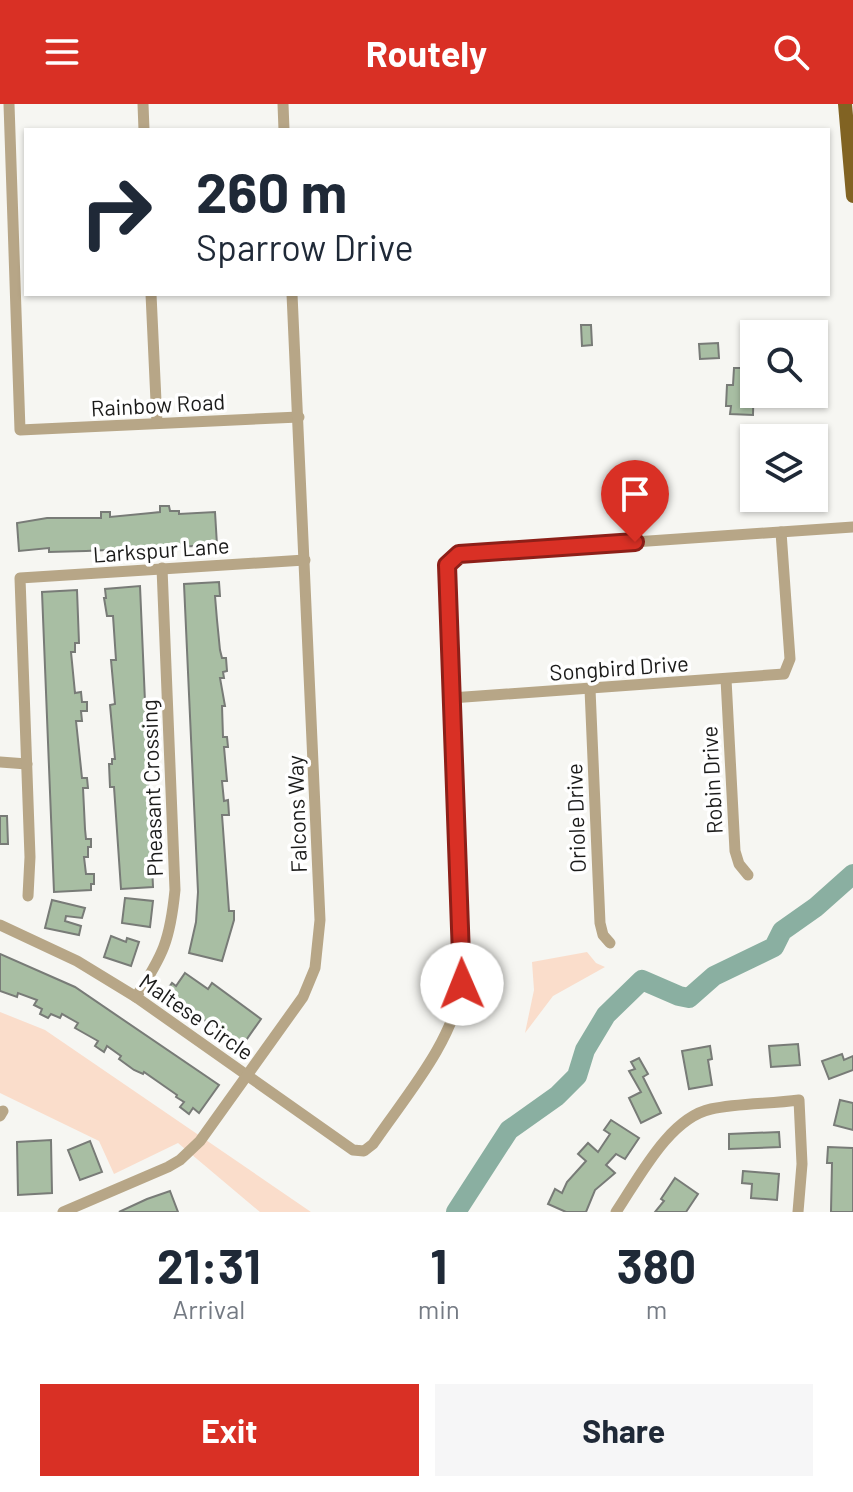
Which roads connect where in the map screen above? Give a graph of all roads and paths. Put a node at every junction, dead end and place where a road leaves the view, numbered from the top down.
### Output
1 (9, 104) edge
2 (143, 104) edge
3 (283, 104) edge
4 (845, 104) edge
5 (144, 128) edge
6 (284, 128) edge
7 (853, 196) edge
8 (0, 250) edge
9 (14, 250) junction
10 (151, 296) edge
11 (292, 296) edge
12 (299, 417) junction
13 (157, 423) junction
14 (853, 527) edge
15 (781, 532) junction
16 (305, 560) junction
17 (162, 568) junction
18 (726, 679) junction
19 (590, 689) junction
20 (451, 698) junction
21 (0, 762) edge
22 (27, 764) junction
23 (748, 875) dead end
24 (28, 896) dead end
25 (0, 925) edge
26 (610, 943) dead end
27 (136, 997) junction
28 (249, 1076) junction
29 (63, 1212) edge
30 (616, 1212) edge
31 (798, 1212) edge

1 - 9 street
2 - 5 street
3 - 6 street
4 - 7 main road
8 - 9 street
9 - 13 street, Rainbow Road
10 - 13 street
11 - 12 street, Falcons Way
12 - 13 street, Rainbow Road
12 - 16 street, Falcons Way
14 - 15 street
15 - 18 street, Songbird Drive
15 - 20 street
16 - 17 street, Larkspur Lane
16 - 28 street, Falcons Way
17 - 22 street, Larkspur Lane
17 - 27 street, Pheasant Crossing
18 - 19 street, Songbird Drive
18 - 23 street, Robin Drive
19 - 20 street, Songbird Drive
19 - 26 street, Oriole Drive
20 - 28 street, Maltese Circle
21 - 22 street
22 - 24 street
25 - 27 street, Maltese Circle
27 - 28 street, Maltese Circle
28 - 29 street, Falcons Way
30 - 31 street

